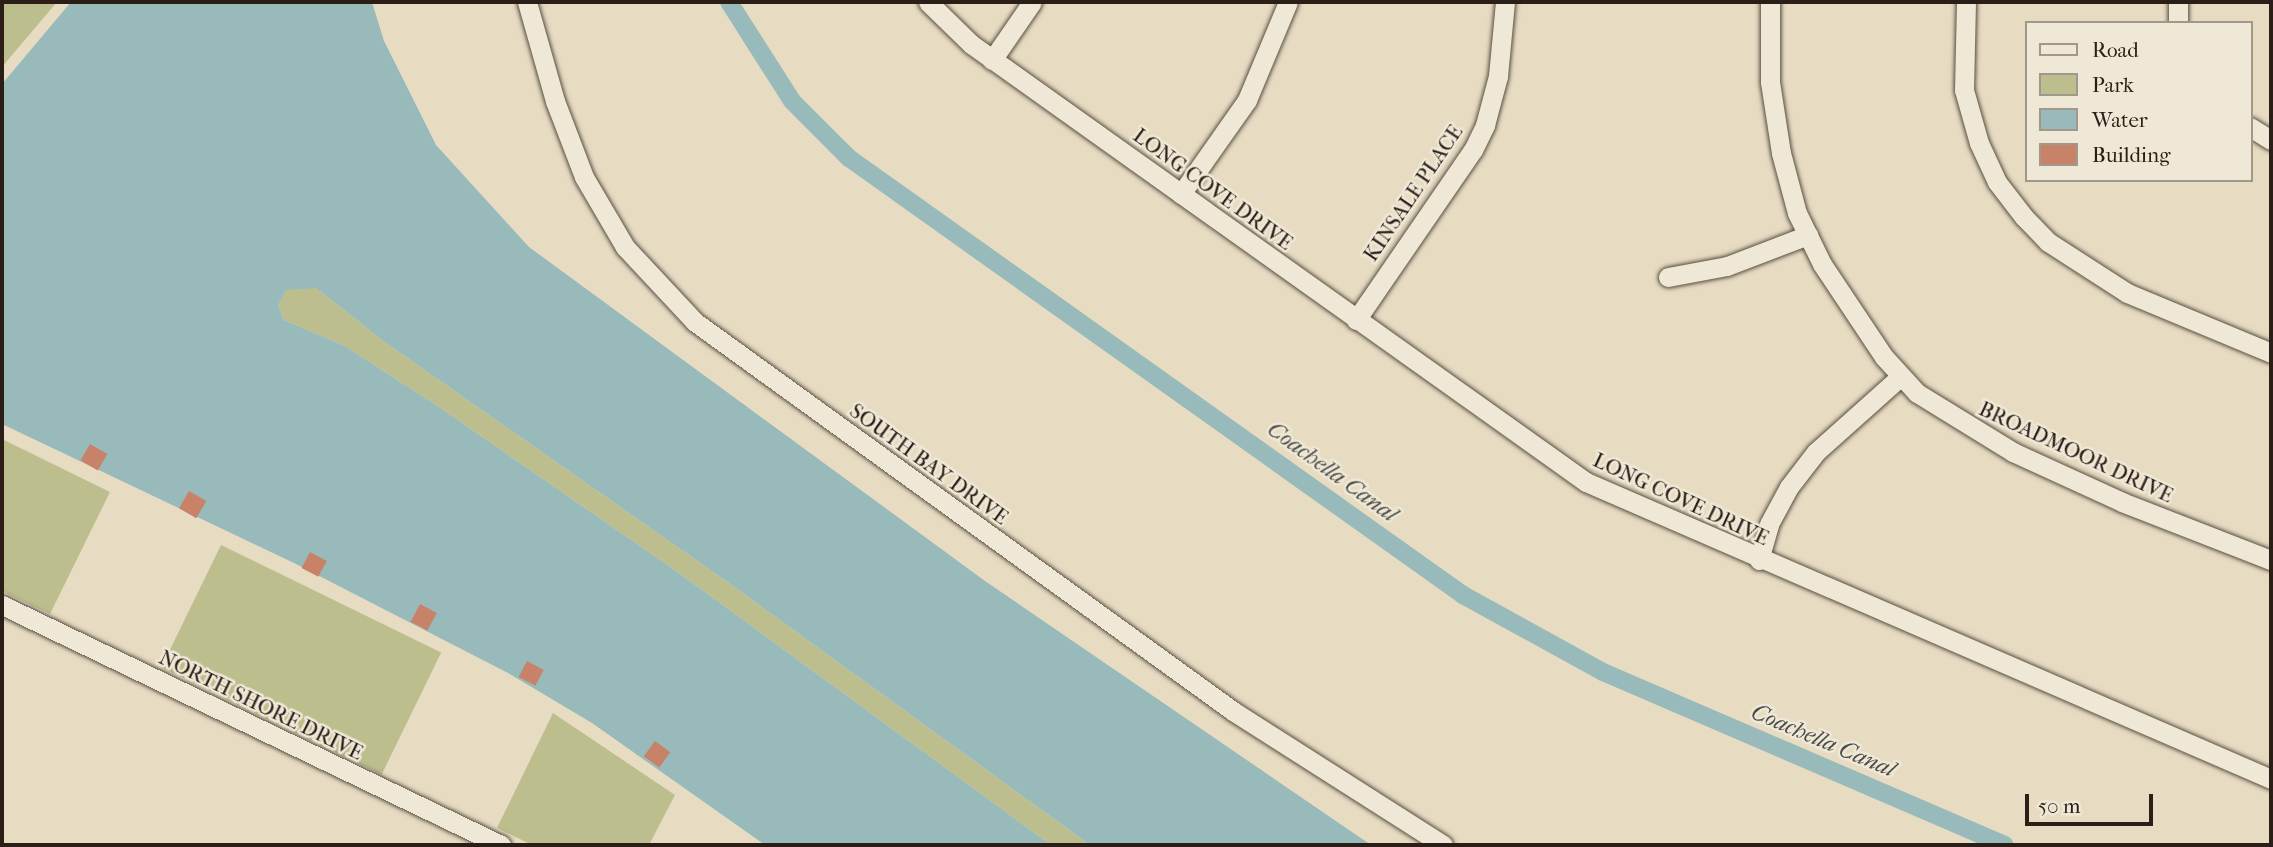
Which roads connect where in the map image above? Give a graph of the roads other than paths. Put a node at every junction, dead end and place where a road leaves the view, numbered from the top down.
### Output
1 (527, 2) edge
2 (928, 2) edge
3 (1032, 2) edge
4 (1288, 2) edge
5 (1505, 2) edge
6 (1770, 2) edge
7 (1966, 2) edge
8 (2178, 2) edge
9 (2178, 21) edge
10 (992, 60) junction
11 (2252, 128) edge
12 (2271, 140) edge
13 (1181, 194) junction
14 (1808, 235) junction
15 (1668, 277) dead end
16 (1356, 320) junction
17 (2271, 353) edge
18 (1901, 376) junction
19 (1759, 560) junction
20 (2271, 560) edge
21 (2, 605) edge
22 (2271, 779) edge
23 (501, 845) edge
24 (1443, 845) edge

1 - 24 street, SOUTH BAY DRIVE
2 - 10 street, LONG COVE DRIVE
3 - 10 street
4 - 13 street
5 - 16 street, KINSALE PLACE
6 - 14 street, BROADMOOR DRIVE
7 - 17 street
8 - 9 street
10 - 13 street, LONG COVE DRIVE
11 - 12 street
13 - 16 street, LONG COVE DRIVE
14 - 15 street
14 - 18 street, BROADMOOR DRIVE
16 - 19 street, LONG COVE DRIVE
18 - 19 street
18 - 20 street, BROADMOOR DRIVE
19 - 22 street, LONG COVE DRIVE
21 - 23 street, NORTH SHORE DRIVE

